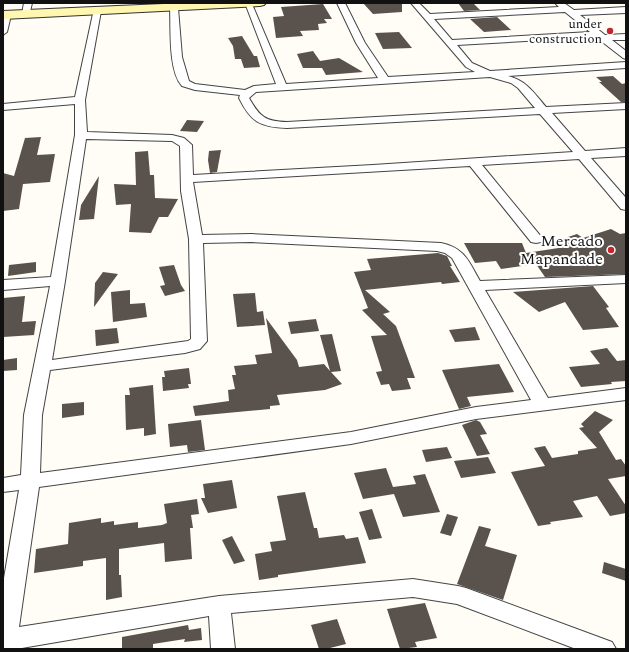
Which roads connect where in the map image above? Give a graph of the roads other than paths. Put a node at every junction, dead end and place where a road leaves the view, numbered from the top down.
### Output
1 (254, 3) edge
2 (341, 3) edge
3 (416, 3) edge
4 (559, 3) edge
5 (181, 6) edge
6 (27, 8) edge
7 (102, 8) edge
8 (626, 10) edge
9 (569, 11) junction
10 (5, 15) edge
11 (429, 17) junction
12 (3, 32) edge
13 (602, 36) junction
14 (626, 37) edge
15 (450, 43) junction
16 (626, 56) edge
17 (626, 65) edge
18 (494, 75) junction
19 (385, 80) junction
20 (282, 87) junction
21 (247, 93) junction
22 (80, 100) junction
23 (626, 106) edge
24 (3, 107) edge
25 (545, 110) junction
26 (81, 135) junction
27 (626, 152) edge
28 (580, 155) junction
29 (474, 163) junction
30 (187, 180) junction
31 (626, 206) edge
32 (196, 239) junction
33 (536, 239) dead end
34 (626, 279) edge
35 (58, 281) junction
36 (3, 286) edge
37 (475, 286) junction
38 (42, 366) junction
39 (626, 394) edge
40 (544, 405) junction
41 (30, 482) junction
42 (3, 485) edge
43 (219, 605) junction
44 (4, 643) edge
45 (223, 649) edge
46 (604, 649) edge

1 - 5 street
1 - 20 street
2 - 19 street
3 - 11 street
4 - 9 street
5 - 7 street
5 - 21 street
6 - 7 street
6 - 10 street
7 - 22 street
8 - 9 street
9 - 11 street
9 - 13 street
10 - 12 street
11 - 15 street
13 - 14 street
13 - 15 street
13 - 16 street
15 - 18 street
17 - 18 street
18 - 19 street
18 - 25 street
19 - 20 street
20 - 21 street
21 - 25 street
22 - 24 street
22 - 26 street
23 - 25 street
25 - 28 street
26 - 30 street
26 - 35 street
27 - 28 street
28 - 29 street
28 - 31 street
29 - 30 street
29 - 33 street
30 - 32 street
32 - 37 street
32 - 38 street
34 - 37 street
35 - 36 street
35 - 38 street
37 - 40 street
38 - 41 street
39 - 40 street
40 - 41 street
41 - 42 street
41 - 44 street
43 - 44 street
43 - 45 street
43 - 46 street

